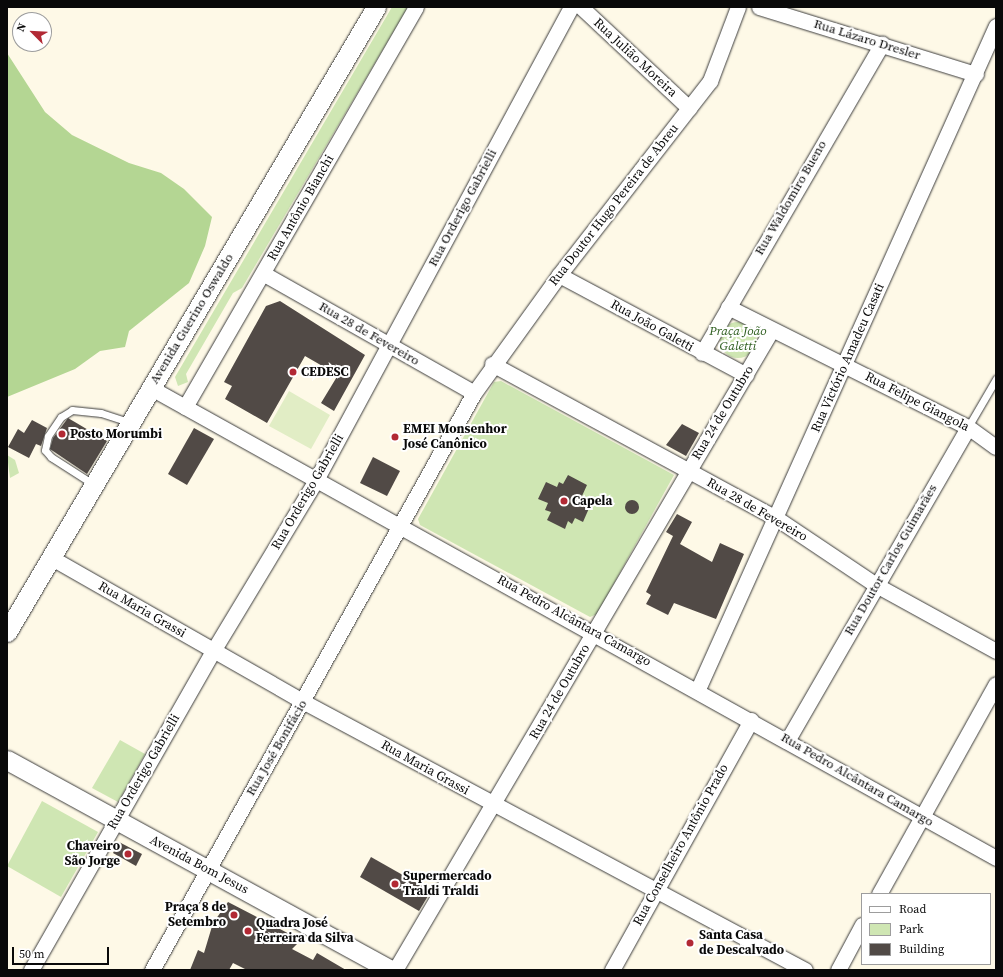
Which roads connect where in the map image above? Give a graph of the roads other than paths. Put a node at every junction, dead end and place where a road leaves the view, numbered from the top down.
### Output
1 (376, 7) edge
2 (416, 7) edge
3 (571, 7) edge
4 (581, 7) edge
5 (738, 7) edge
6 (758, 7) edge
7 (996, 26) edge
8 (882, 44) junction
9 (976, 74) junction
10 (689, 108) junction
11 (264, 274) junction
12 (559, 275) junction
13 (728, 307) junction
14 (771, 331) junction
15 (390, 346) junction
16 (702, 353) junction
17 (492, 364) junction
18 (845, 365) junction
19 (746, 375) junction
20 (996, 379) edge
21 (151, 388) junction
22 (474, 393) junction
23 (185, 407) junction
24 (130, 423) junction
25 (968, 427) junction
26 (996, 447) edge
27 (689, 471) junction
28 (316, 480) junction
29 (93, 484) junction
30 (776, 518) junction
31 (401, 525) junction
32 (50, 557) junction
33 (876, 585) junction
34 (7, 632) edge
35 (595, 633) junction
36 (213, 651) junction
37 (996, 651) edge
38 (996, 684) edge
39 (698, 689) junction
40 (304, 702) junction
41 (750, 720) junction
42 (787, 741) junction
43 (7, 760) edge
44 (494, 805) junction
45 (920, 817) junction
46 (116, 820) junction
47 (996, 858) edge
48 (208, 869) junction
49 (656, 891) junction
50 (880, 893) edge
51 (861, 927) edge
52 (31, 970) edge
53 (152, 970) edge
54 (391, 970) edge
55 (395, 970) edge
56 (612, 970) edge
57 (805, 970) edge
58 (838, 970) edge

1 - 21 street, Avenida Guerino Oswaldo
2 - 11 street, Rua Antônio Bianchi
3 - 15 street, Rua Orderigo Gabrielli
4 - 10 street, Rua Julião Moreira
5 - 10 street, Rua Doutor Hugo Pereira de Abreu
6 - 8 street, Rua Lázaro Dresler
7 - 9 street, Rua Victório Amadeu Casati
8 - 9 street, Rua Lázaro Dresler
8 - 13 street, Rua Waldomiro Bueno
9 - 18 street, Rua Victório Amadeu Casati
10 - 12 street, Rua Doutor Hugo Pereira de Abreu
11 - 15 street, Rua 28 de Fevereiro
11 - 23 street, Rua Antônio Bianchi
12 - 16 street, Rua João Galetti
12 - 17 street, Rua Doutor Hugo Pereira de Abreu
13 - 14 street, Rua Felipe Giangola
13 - 16 street, Rua Waldomiro Bueno
14 - 18 street, Rua Felipe Giangola
14 - 19 street, Rua 24 de Outubro
15 - 22 street, Rua 28 de Fevereiro
15 - 28 street, Rua Orderigo Gabrielli
16 - 19 street, Rua João Galetti
17 - 22 street, Rua Doutor Hugo Pereira de Abreu
17 - 27 street, Rua 28 de Fevereiro
18 - 25 street, Rua Felipe Giangola
18 - 30 street, Rua Victório Amadeu Casati
19 - 27 street, Rua 24 de Outubro
20 - 25 lane, Rua Doutor Carlos Guimarães
21 - 23 street, Rua Pedro Alcântara Camargo
21 - 24 street, Avenida Guerino Oswaldo
22 - 31 street, Rua José Bonifácio
23 - 28 street, Rua Pedro Alcântara Camargo
24 - 29 street, Avenida Guerino Oswaldo
24 - 29 lane
25 - 26 street, Rua Felipe Giangola
25 - 33 street, Rua Doutor Carlos Guimarães
27 - 30 street, Rua 28 de Fevereiro
27 - 35 street, Rua 24 de Outubro
28 - 31 street, Rua Pedro Alcântara Camargo
28 - 36 street, Rua Orderigo Gabrielli
29 - 32 street, Avenida Guerino Oswaldo
30 - 33 street, Rua 28 de Fevereiro
30 - 39 street, Rua Victório Amadeu Casati
31 - 35 street, Rua Pedro Alcântara Camargo
31 - 40 street, Rua José Bonifácio
32 - 34 street, Avenida Guerino Oswaldo
32 - 36 street, Rua Maria Grassi
33 - 37 street, Rua 28 de Fevereiro
33 - 42 street, Rua Doutor Carlos Guimarães
35 - 39 street, Rua Pedro Alcântara Camargo
35 - 44 street, Rua 24 de Outubro
36 - 40 street, Rua Maria Grassi
36 - 46 street, Rua Orderigo Gabrielli
38 - 45 street
39 - 41 street, Rua Pedro Alcântara Camargo
40 - 44 street, Rua Maria Grassi
40 - 48 street, Rua José Bonifácio
41 - 42 street, Rua Pedro Alcântara Camargo
41 - 49 street, Rua Conselheiro Antônio Prado
42 - 45 street, Rua Pedro Alcântara Camargo
43 - 46 street, Avenida Bom Jesus
44 - 49 street, Rua Maria Grassi
44 - 55 street, Rua 24 de Outubro
45 - 47 street, Rua Pedro Alcântara Camargo
45 - 50 street
46 - 48 street, Avenida Bom Jesus
46 - 52 street, Rua Orderigo Gabrielli
48 - 53 street, Rua José Bonifácio
48 - 54 street, Avenida Bom Jesus
49 - 56 street, Rua Conselheiro Antônio Prado
49 - 57 street, Rua Maria Grassi
51 - 58 street

